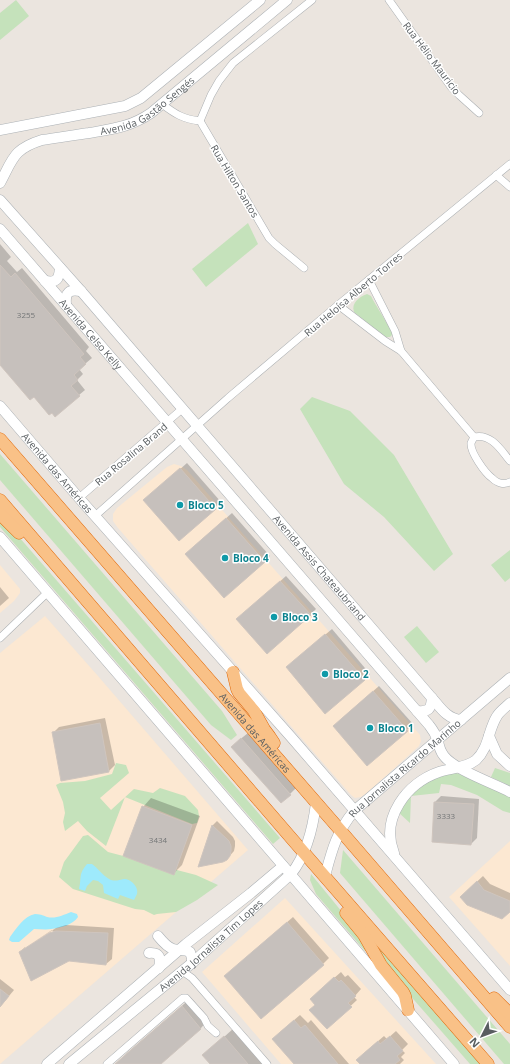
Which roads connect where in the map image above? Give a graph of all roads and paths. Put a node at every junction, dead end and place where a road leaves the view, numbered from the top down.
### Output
1 (260, 0) edge
2 (286, 0) edge
3 (312, 0) edge
4 (389, 0) edge
5 (276, 5) edge
6 (220, 32) junction
7 (231, 46) junction
8 (162, 104) junction
9 (479, 112) dead end
10 (200, 121) junction
11 (0, 130) edge
12 (5, 164) edge
13 (510, 164) edge
14 (496, 175) junction
15 (0, 184) edge
16 (510, 187) edge
17 (0, 200) edge
18 (0, 229) edge
19 (60, 268) junction
20 (304, 268) dead end
21 (369, 280) junction
22 (45, 281) junction
23 (81, 292) junction
24 (66, 305) junction
25 (338, 305) junction
26 (401, 351) junction
27 (0, 406) edge
28 (182, 409) junction
29 (167, 422) junction
30 (197, 426) junction
31 (474, 437) junction
32 (0, 439) edge
33 (182, 440) junction
34 (510, 461) edge
35 (241, 477) junction
36 (510, 482) edge
37 (226, 490) junction
38 (79, 498) junction
39 (0, 500) edge
40 (0, 514) edge
41 (95, 516) junction
42 (0, 537) edge
43 (46, 553) junction
44 (48, 592) junction
45 (0, 638) edge
46 (233, 672) junction
47 (510, 678) edge
48 (432, 698) junction
49 (510, 703) edge
50 (417, 711) junction
51 (461, 720) junction
52 (489, 736) junction
53 (437, 741) junction
54 (279, 760) junction
55 (510, 766) edge
56 (458, 768) junction
57 (510, 792) edge
58 (316, 803) junction
59 (354, 811) junction
60 (340, 830) junction
61 (304, 853) junction
62 (396, 858) junction
63 (283, 866) junction
64 (290, 874) junction
65 (328, 880) junction
66 (251, 893) junction
67 (260, 902) junction
68 (158, 936) dead end
69 (180, 950) junction
70 (149, 953) dead end
71 (170, 958) junction
72 (192, 963) junction
73 (159, 968) junction
74 (182, 971) junction
75 (192, 978) junction
76 (510, 990) edge
77 (479, 992) junction
78 (408, 1010) junction
79 (510, 1014) edge
80 (510, 1027) edge
81 (216, 1033) dead end
82 (47, 1064) edge
83 (69, 1064) edge
84 (107, 1064) edge
85 (267, 1064) edge
86 (454, 1064) edge
87 (488, 1064) edge

1 - 6 street, Avenida Gastão Sengés
2 - 5 street, Avenida Gastão Sengés
3 - 10 street
4 - 9 street, Rua Hélio Mauricio
5 - 7 street, Avenida Gastão Sengés
6 - 7 street
6 - 11 street, Avenida Gastão Sengés
7 - 8 street, Avenida Gastão Sengés
8 - 10 street
8 - 12 street, Avenida Gastão Sengés
10 - 20 street, Rua Hilton Santos
12 - 15 street, Avenida Gastão Sengés
13 - 14 street, Rua Heloísa Alberto Torres
14 - 16 street
14 - 21 street, Rua Heloísa Alberto Torres
17 - 19 street, Avenida Celso Kelly
18 - 22 street, Avenida Celso Kelly
19 - 22 street
19 - 23 street, Avenida Celso Kelly
21 - 25 street, Rua Heloísa Alberto Torres
21 - 26 street
22 - 24 street, Avenida Celso Kelly
23 - 24 street
23 - 28 street, Avenida Celso Kelly
24 - 29 street, Avenida Celso Kelly
25 - 26 street
25 - 30 street, Rua Heloísa Alberto Torres
26 - 31 street
27 - 38 street, Avenida das Américas
28 - 29 street, Rua Rosalina Brand
28 - 30 street, Avenida Assis Chateaubriand
29 - 33 street, Avenida Celso Kelly
29 - 38 street, Rua Rosalina Brand
30 - 33 street
30 - 35 street, Avenida Assis Chateaubriand
31 - 34 street
31 - 36 street
32 - 54 highway, Avenida das Américas
33 - 37 street, Avenida Assis Chateaubriand
33 - 41 street
35 - 37 street
35 - 48 street, Avenida Assis Chateaubriand
37 - 50 street, Avenida Assis Chateaubriand
38 - 41 street, Avenida das Américas
39 - 43 highway
40 - 43 highway
41 - 46 street, Avenida das Américas
42 - 44 street
43 - 61 highway
44 - 45 street
44 - 63 street
46 - 54 highway
46 - 59 street, Avenida das Américas
47 - 51 street, Rua Jornalista Ricardo Marinho
48 - 50 street
48 - 51 street, Avenida Assis Chateaubriand
49 - 52 street, Rua Jornalista Ricardo Marinho
50 - 53 street, Avenida Assis Chateaubriand
51 - 53 street, Rua Jornalista Ricardo Marinho
52 - 55 street
52 - 56 street, Rua Jornalista Ricardo Marinho
53 - 56 street, Avenida Assis Chateaubriand
53 - 59 street, Rua Jornalista Ricardo Marinho
54 - 58 highway, Avenida das Américas
56 - 57 street, Avenida Assis Chateaubriand
56 - 62 street, Rua Jornalista Ricardo Marinho
58 - 60 highway, Avenida das Américas
58 - 61 street, Avenida Jornalista Tim Lopes
59 - 60 street, Rua Jornalista Ricardo Marinho
59 - 62 street, Avenida das Américas
60 - 65 street, Rua Jornalista Ricardo Marinho
60 - 77 highway, Avenida das Américas
61 - 64 street, Avenida Jornalista Tim Lopes
61 - 65 highway
62 - 76 street, Avenida das Américas
63 - 64 street
63 - 66 street, Avenida Jornalista Tim Lopes
64 - 67 street, Avenida Jornalista Tim Lopes
64 - 78 street
65 - 78 highway
65 - 87 highway
66 - 67 street
66 - 69 street, Avenida Jornalista Tim Lopes
67 - 72 street, Avenida Jornalista Tim Lopes
68 - 69 street
69 - 71 street, Avenida Jornalista Tim Lopes
69 - 72 street
70 - 73 street
71 - 73 street, Avenida Jornalista Tim Lopes
71 - 74 street
72 - 74 street, Avenida Jornalista Tim Lopes
72 - 75 street
73 - 82 street, Avenida Jornalista Tim Lopes
74 - 75 street
74 - 83 street, Avenida Jornalista Tim Lopes
75 - 85 street
77 - 79 highway
77 - 80 highway, Avenida das Américas
78 - 86 street
81 - 84 street

